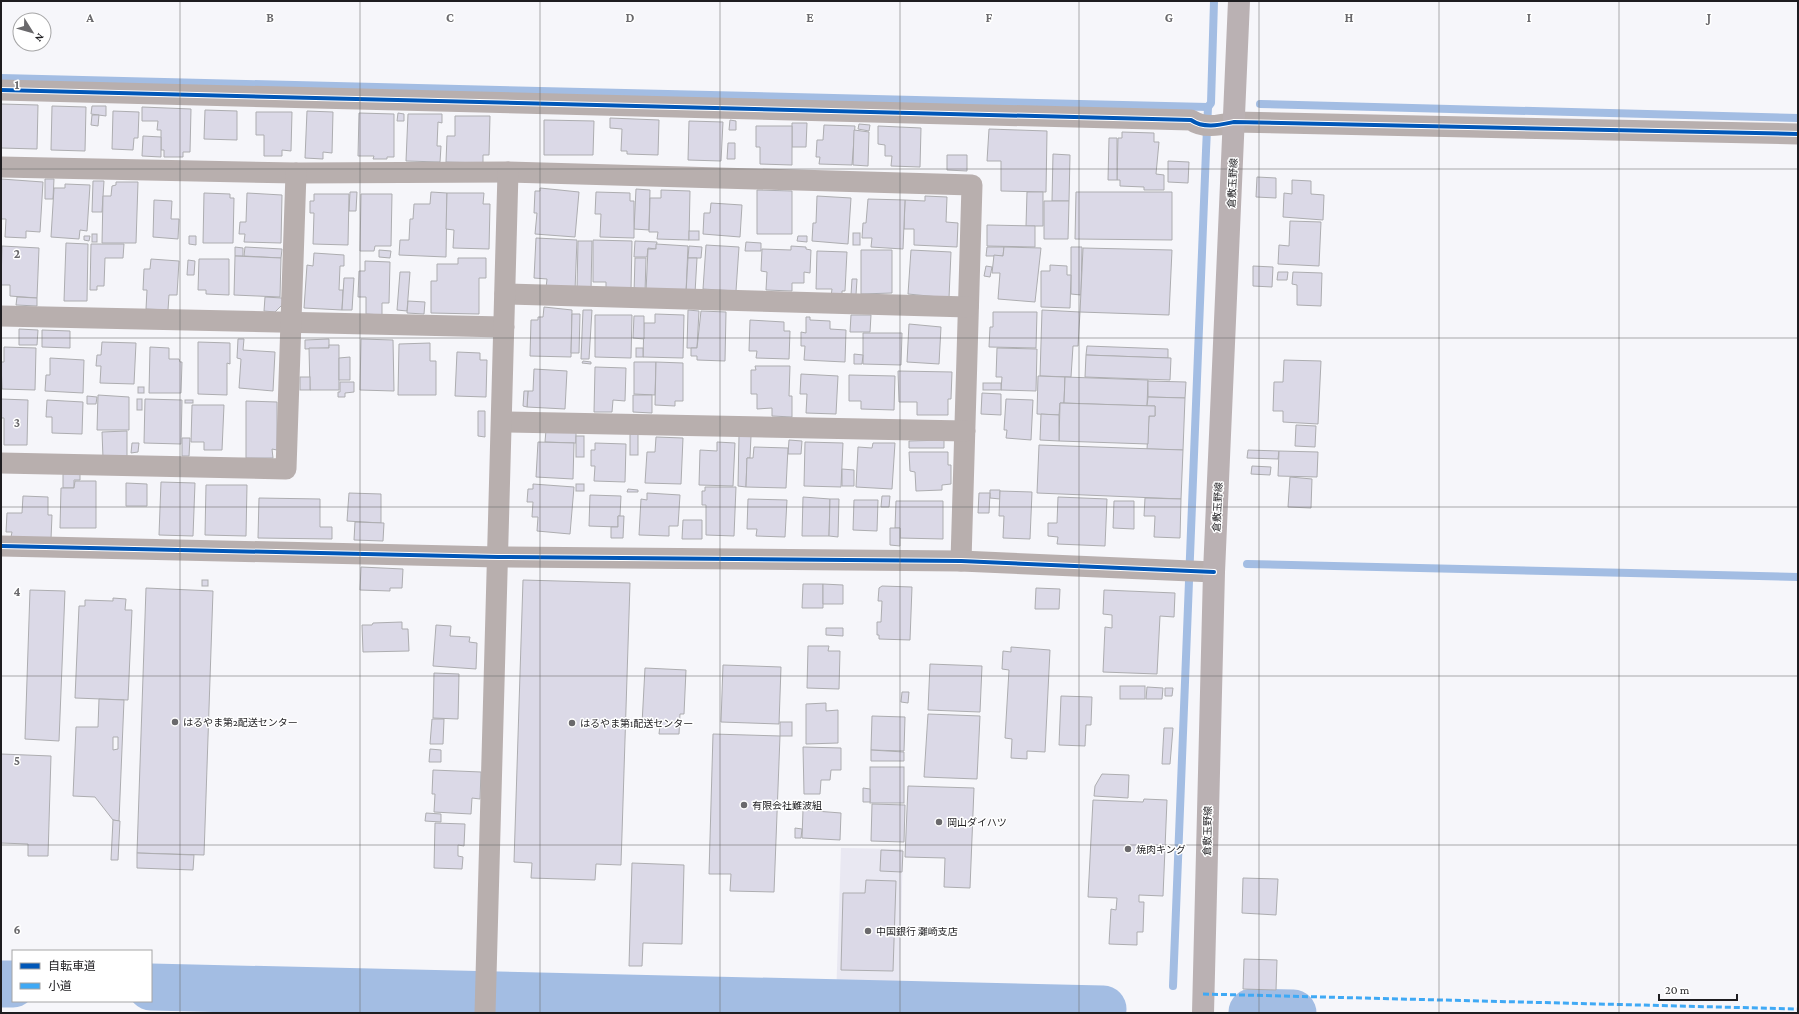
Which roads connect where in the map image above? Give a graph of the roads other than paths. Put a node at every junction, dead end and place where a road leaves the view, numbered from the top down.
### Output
1 (1239, 1) edge
2 (1, 90) edge
3 (1216, 124) junction
4 (1798, 134) edge
5 (1, 167) edge
6 (508, 172) junction
7 (296, 173) junction
8 (505, 294) junction
9 (968, 307) junction
10 (1, 316) edge
11 (291, 322) junction
12 (504, 327) junction
13 (502, 422) junction
14 (965, 431) junction
15 (1, 463) edge
16 (1, 546) edge
17 (498, 557) junction
18 (961, 561) junction
19 (1197, 571) junction
20 (485, 1010) edge
21 (1202, 1013) edge

1 - 3 main road, 倉敷玉野線
2 - 3 street
3 - 4 street
3 - 19 main road, 倉敷玉野線
5 - 7 street
6 - 7 street
6 - 8 street
6 - 9 street
7 - 11 street
8 - 9 street
8 - 12 street
9 - 14 street
10 - 11 street
11 - 12 street
11 - 15 street
12 - 13 street
13 - 14 street
13 - 17 street
14 - 18 street
16 - 17 street
17 - 18 street
17 - 20 street
18 - 19 street
19 - 21 main road, 倉敷玉野線

